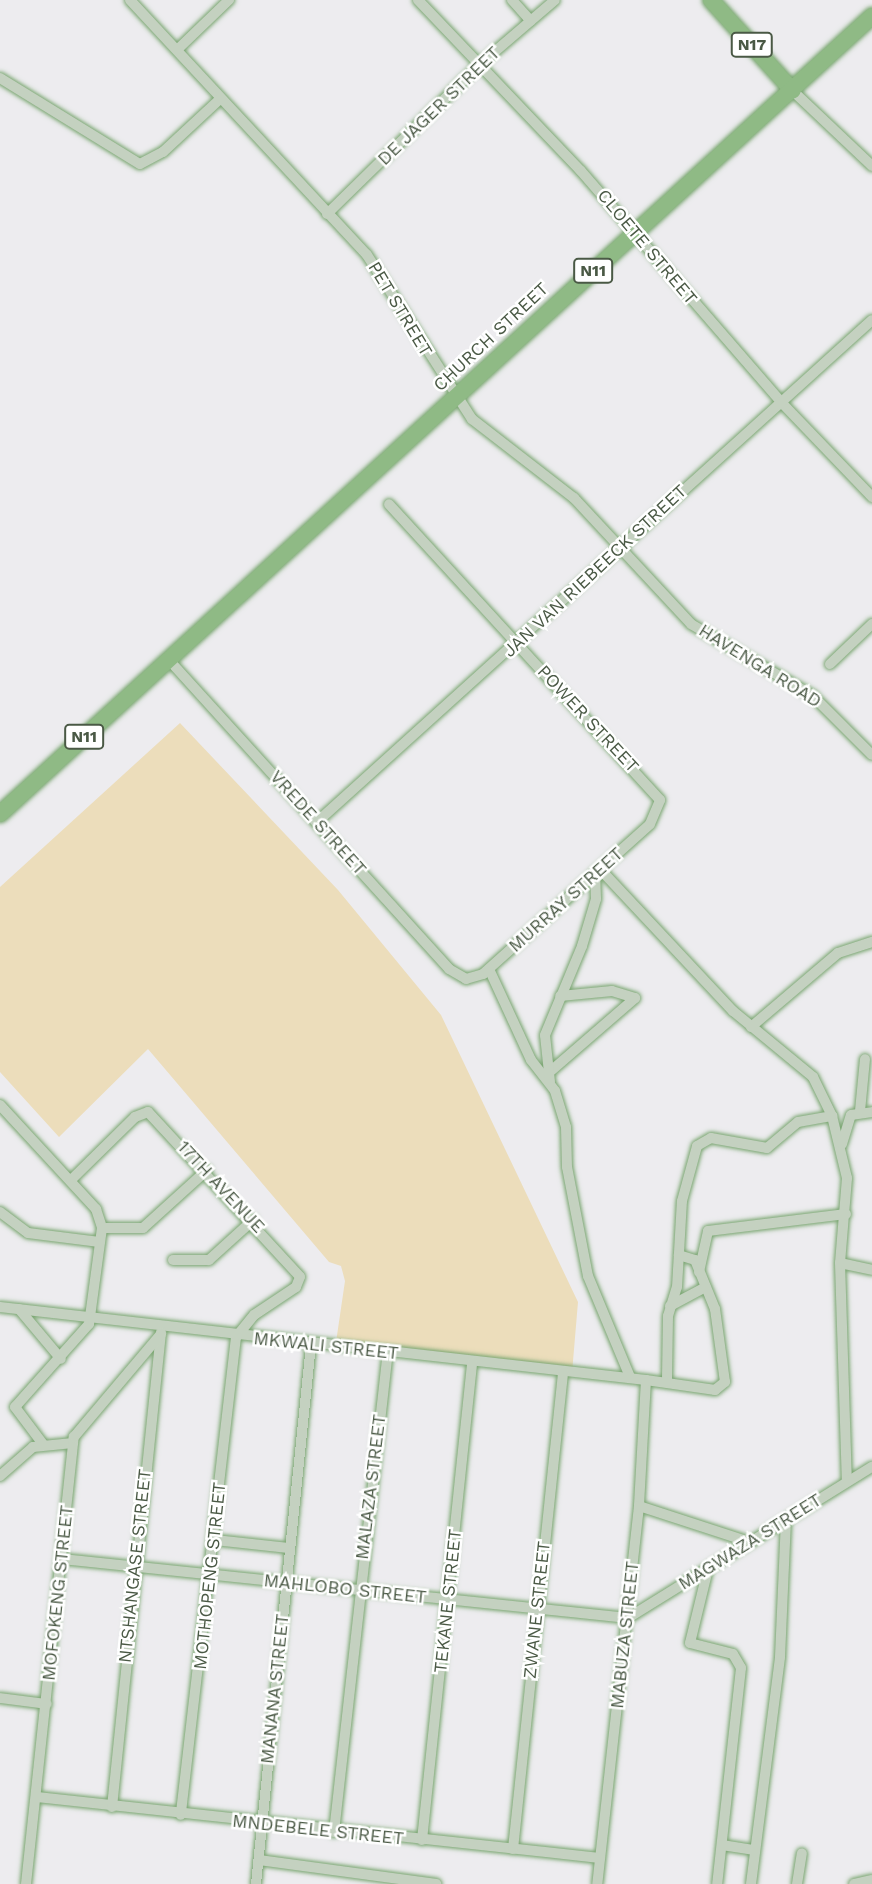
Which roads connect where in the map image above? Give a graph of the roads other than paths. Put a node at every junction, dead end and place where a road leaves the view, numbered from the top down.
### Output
1 (130, 0) edge
2 (229, 0) edge
3 (418, 0) edge
4 (512, 0) edge
5 (555, 0) edge
6 (711, 0) edge
7 (872, 16) edge
8 (531, 21) junction
9 (178, 49) junction
10 (478, 66) junction
11 (0, 78) edge
12 (793, 90) junction
13 (220, 99) junction
14 (872, 166) edge
15 (327, 214) junction
16 (634, 235) junction
17 (872, 320) edge
18 (455, 398) junction
19 (781, 402) junction
20 (872, 497) edge
21 (389, 504) dead end
22 (620, 546) junction
23 (872, 624) edge
24 (518, 643) junction
25 (169, 660) junction
26 (830, 664) dead end
27 (872, 755) edge
28 (0, 814) edge
29 (658, 816) joint
30 (317, 822) junction
31 (597, 871) junction
32 (872, 942) edge
33 (489, 969) junction
34 (471, 978) joint
35 (560, 996) junction
36 (751, 1027) junction
37 (864, 1059) dead end
38 (552, 1070) junction
39 (550, 1082) junction
40 (0, 1105) edge
41 (860, 1111) junction
42 (872, 1112) edge
43 (832, 1116) junction
44 (842, 1144) junction
45 (207, 1170) junction
46 (71, 1180) junction
47 (0, 1212) edge
48 (846, 1214) junction
49 (253, 1220) junction
50 (102, 1228) junction
51 (99, 1242) junction
52 (679, 1255) junction
53 (173, 1260) dead end
54 (841, 1263) junction
55 (872, 1270) edge
56 (699, 1272) junction
57 (704, 1289) junction
58 (670, 1306) junction
59 (0, 1307) edge
60 (19, 1309) junction
61 (90, 1318) junction
62 (161, 1329) junction
63 (236, 1337) junction
64 (311, 1344) junction
65 (388, 1351) junction
66 (61, 1359) junction
67 (472, 1363) junction
68 (563, 1372) junction
69 (630, 1377) junction
70 (667, 1379) junction
71 (647, 1383) junction
72 (73, 1443) junction
73 (43, 1444) junction
74 (872, 1467) edge
75 (0, 1476) edge
76 (847, 1480) junction
77 (639, 1506) junction
78 (786, 1520) junction
79 (215, 1540) junction
80 (750, 1542) junction
81 (289, 1548) junction
82 (62, 1559) junction
83 (134, 1566) junction
84 (708, 1569) junction
85 (211, 1576) junction
86 (286, 1583) junction
87 (358, 1590) junction
88 (450, 1600) junction
89 (537, 1609) junction
90 (628, 1618) junction
91 (0, 1698) edge
92 (47, 1704) junction
93 (37, 1797) junction
94 (111, 1807) junction
95 (181, 1815) junction
96 (262, 1825) junction
97 (334, 1832) junction
98 (422, 1840) junction
99 (722, 1845) junction
100 (513, 1849) junction
101 (755, 1850) junction
102 (802, 1853) dead end
103 (600, 1858) junction
104 (258, 1860) junction
105 (872, 1880) edge
106 (26, 1884) edge
107 (256, 1884) edge
108 (436, 1884) edge
109 (597, 1884) edge
110 (717, 1884) edge
111 (751, 1884) edge
112 (797, 1884) edge
113 (854, 1884) edge

1 - 9 street, PET STREET
2 - 9 street
3 - 10 street, CLOETE STREET
4 - 8 street
5 - 8 street, DE JAGER STREET
6 - 12 highway, N17
7 - 12 highway, CHURCH STREET / N11
8 - 10 street, DE JAGER STREET
9 - 13 street, PET STREET
10 - 15 street, DE JAGER STREET
10 - 16 street, CLOETE STREET
11 - 13 street
12 - 14 street
12 - 16 highway, CHURCH STREET / N11
13 - 15 street, PET STREET
15 - 18 street, PET STREET
16 - 18 highway, CHURCH STREET / N11
16 - 19 street, CLOETE STREET
17 - 19 street, JAN VAN RIEBEECK STREET
18 - 22 street, PET STREET
18 - 25 highway, CHURCH STREET / N11
19 - 20 street, CLOETE STREET
19 - 22 street, JAN VAN RIEBEECK STREET
21 - 24 street, POWER STREET
22 - 24 street, JAN VAN RIEBEECK STREET
22 - 27 street, HAVENGA ROAD
23 - 26 street
24 - 29 street, POWER STREET
24 - 30 street, JAN VAN RIEBEECK STREET
25 - 28 highway, N11
25 - 30 street, VREDE STREET
29 - 31 street, MURRAY STREET
30 - 34 street, VREDE STREET
31 - 33 street, MURRAY STREET
31 - 35 street
31 - 36 street
32 - 36 street
33 - 34 street, MURRAY STREET
33 - 39 street
35 - 38 street
35 - 38 street
36 - 43 street
37 - 41 street
38 - 39 street
39 - 69 street
40 - 46 street
41 - 42 street
41 - 44 street
43 - 44 street
43 - 52 street
44 - 48 street
45 - 46 street, 17TH AVENUE
45 - 49 street, 17TH AVENUE
45 - 50 street
46 - 50 street
47 - 51 street
48 - 54 street
48 - 56 street
49 - 53 street
49 - 63 street, 17TH AVENUE
50 - 51 street
51 - 61 street
52 - 56 street
52 - 58 street
54 - 55 street
54 - 76 street
56 - 57 street
57 - 58 street
57 - 70 street, MKWALI STREET
58 - 70 street
59 - 60 street, MKWALI STREET
60 - 61 street, MKWALI STREET
60 - 66 street
61 - 62 street, MKWALI STREET
61 - 66 street
62 - 63 street, MKWALI STREET
62 - 72 street, MOFOKENG STREET
62 - 83 street, NTSHANGASE STREET
63 - 64 street, MKWALI STREET
63 - 79 street, MOTHOPENG STREET
64 - 65 street, MKWALI STREET
64 - 81 street, MANANA STREET
65 - 67 street, MKWALI STREET
65 - 87 street, MALAZA STREET
66 - 73 street
67 - 68 street, MKWALI STREET
67 - 88 street, TEKANE STREET
68 - 69 street, MKWALI STREET
68 - 89 street, ZWANE STREET
69 - 71 street, MKWALI STREET
70 - 71 street, MKWALI STREET
71 - 77 street, MABUZA STREET
72 - 73 street
72 - 82 street, MOFOKENG STREET
73 - 75 street
74 - 76 street, MAGWAZA STREET
76 - 78 street, MAGWAZA STREET
77 - 80 street
77 - 90 street, MABUZA STREET
78 - 80 street, MAGWAZA STREET
78 - 101 street
79 - 81 street
79 - 85 street, MOTHOPENG STREET
80 - 84 street, MAGWAZA STREET
81 - 86 street, MANANA STREET
82 - 83 street, MAHLOBO STREET
82 - 92 street, MOFOKENG STREET
83 - 85 street, MAHLOBO STREET
83 - 94 street, NTSHANGASE STREET
84 - 90 street, MAGWAZA STREET
84 - 99 street
85 - 86 street, MAHLOBO STREET
85 - 95 street, MOTHOPENG STREET
86 - 87 street, MAHLOBO STREET
86 - 96 street, MANANA STREET
87 - 88 street, MAHLOBO STREET
87 - 97 street, MALAZA STREET
88 - 89 street, MAHLOBO STREET
88 - 98 street, TEKANE STREET
89 - 90 street, MAHLOBO STREET
89 - 100 street, ZWANE STREET
90 - 103 street, MABUZA STREET
91 - 92 street
92 - 93 street, MOFOKENG STREET
93 - 94 street, MNDEBELE STREET
93 - 106 street, MOFOKENG STREET
94 - 95 street, MNDEBELE STREET
95 - 96 street, MNDEBELE STREET
96 - 97 street, MNDEBELE STREET
96 - 104 street, MANANA STREET
97 - 98 street, MNDEBELE STREET
98 - 100 street, MNDEBELE STREET
99 - 101 street
99 - 110 street
100 - 103 street, MNDEBELE STREET
101 - 111 street
102 - 112 street
103 - 109 street, MABUZA STREET
104 - 107 street, MANANA STREET
104 - 108 street
105 - 113 street

